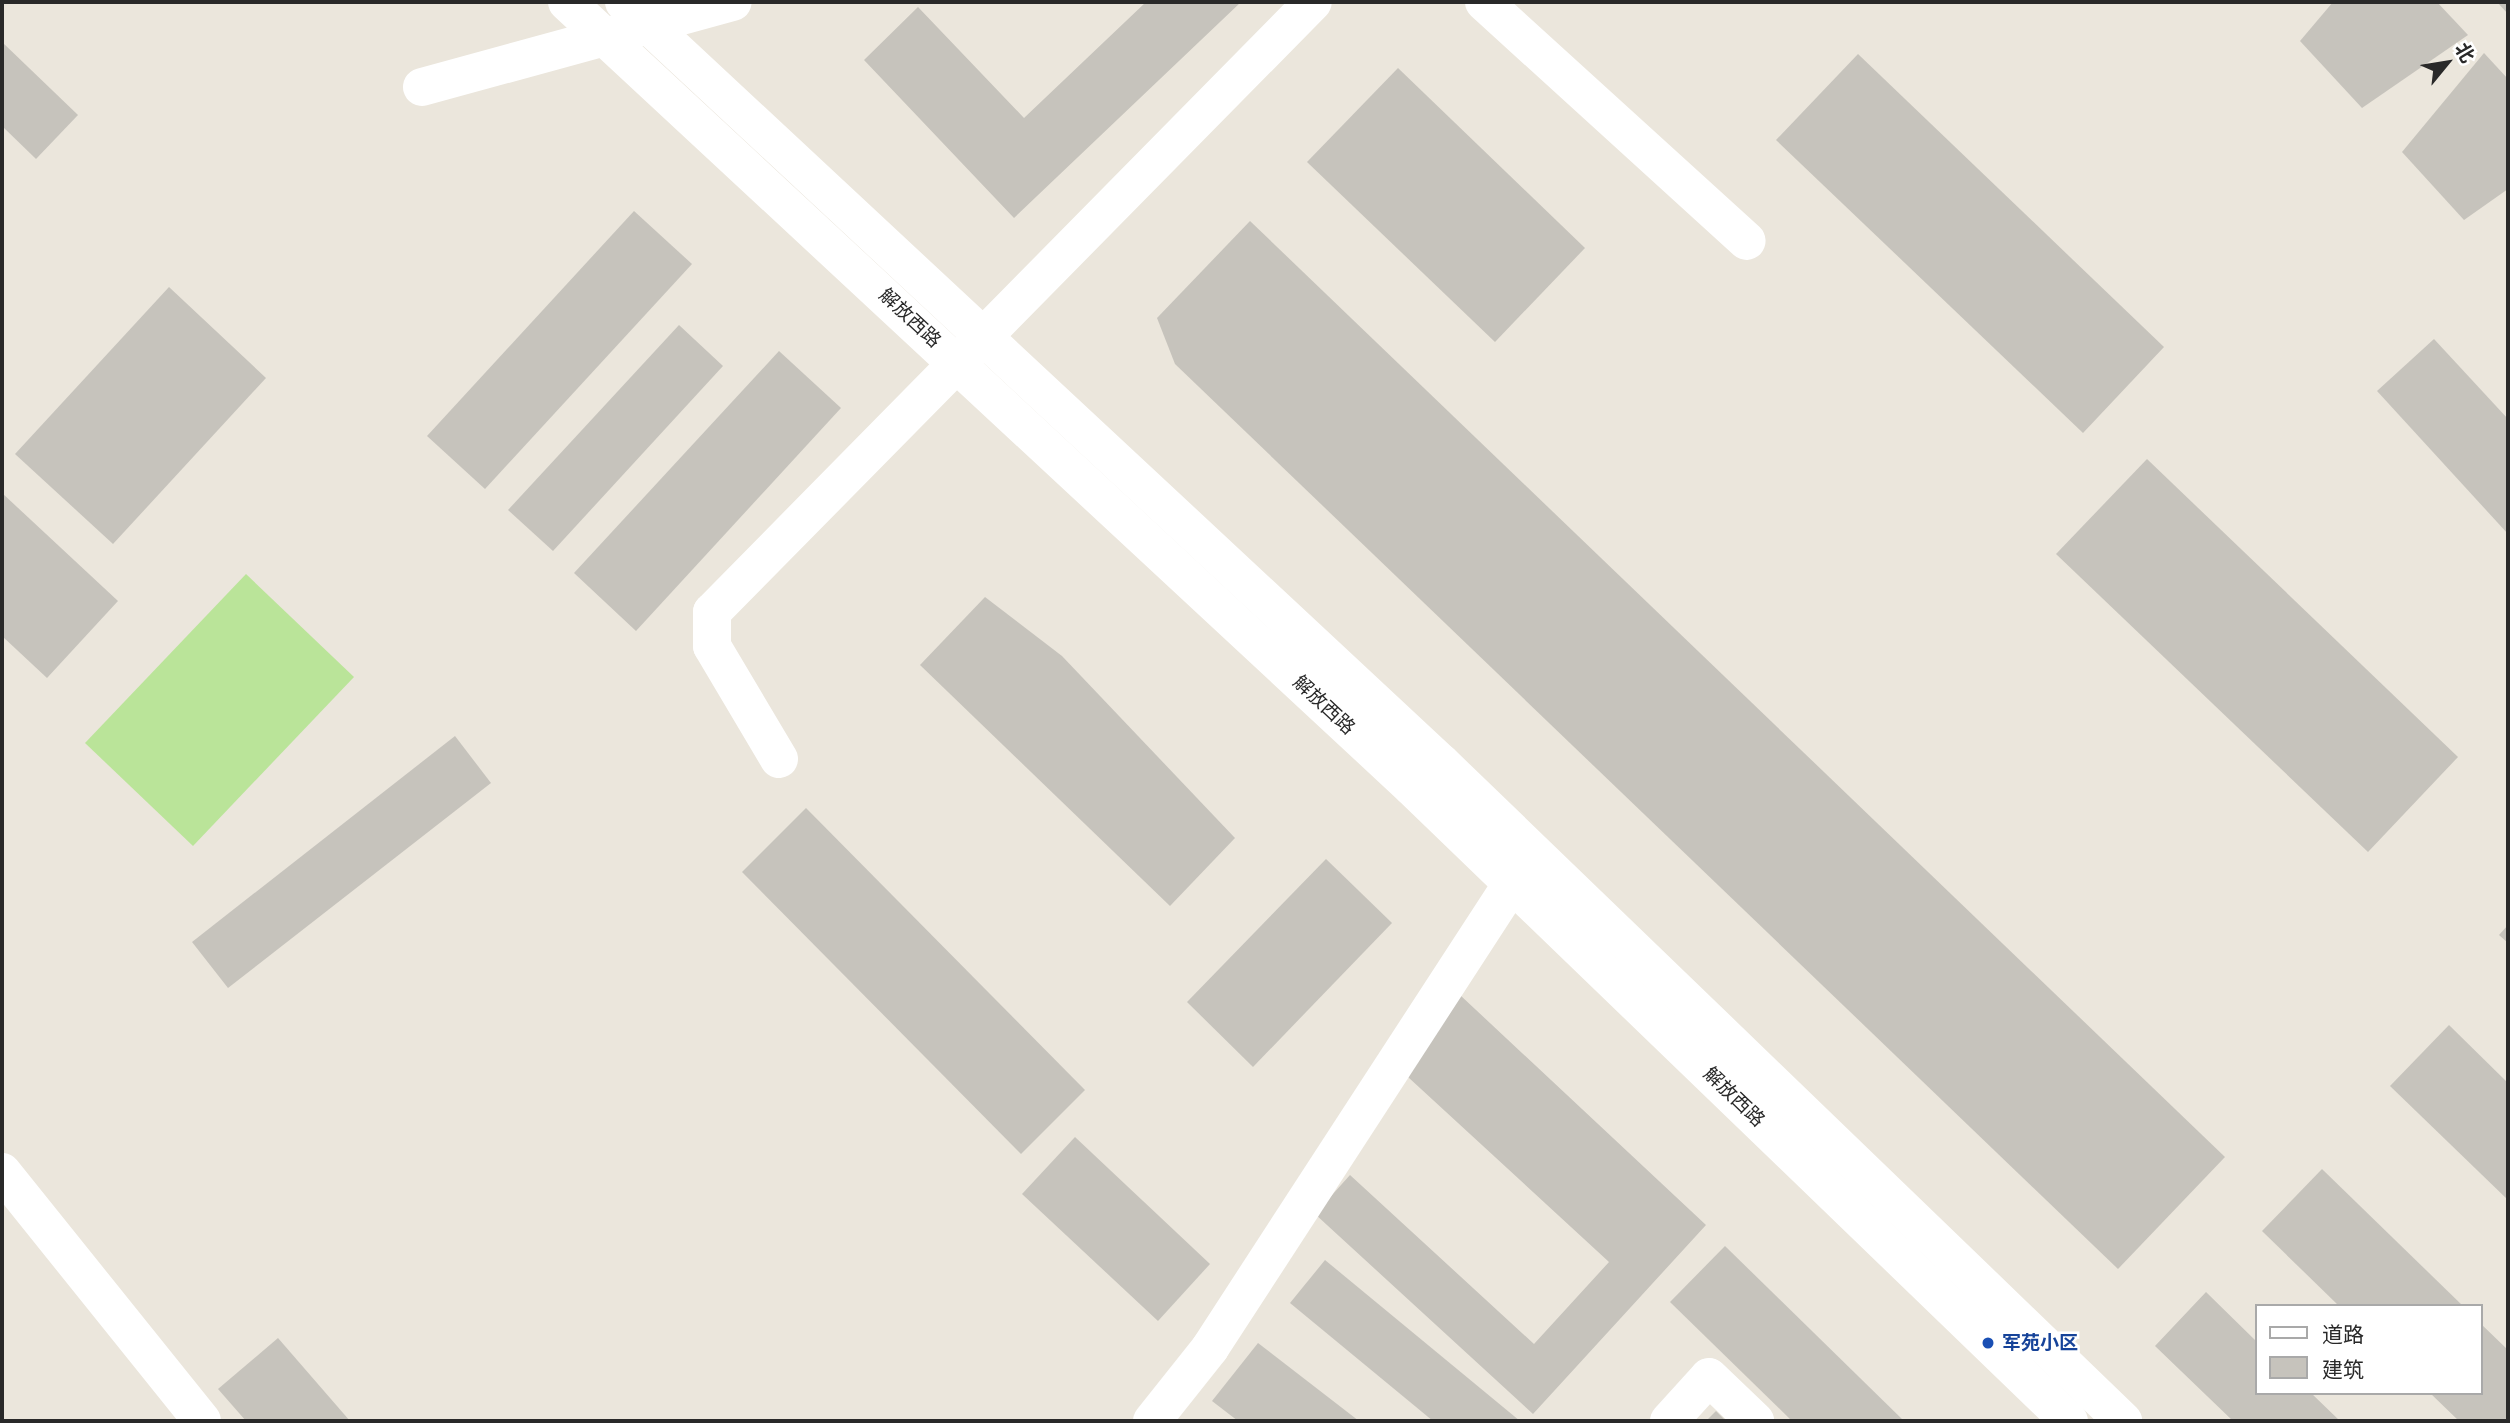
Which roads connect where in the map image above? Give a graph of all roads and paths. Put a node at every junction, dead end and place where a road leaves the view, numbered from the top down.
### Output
1 (567, 2) edge
2 (733, 2) edge
3 (1312, 2) edge
4 (1484, 2) edge
5 (636, 13) edge
6 (606, 37) junction
7 (422, 87) dead end
8 (1747, 241) dead end
9 (982, 333) junction
10 (956, 361) junction
11 (779, 759) dead end
12 (1532, 852) junction
13 (1512, 883) junction
14 (2, 1172) edge
15 (202, 1421) edge
16 (1152, 1421) edge
17 (1669, 1421) edge
18 (1755, 1421) edge
19 (2069, 1421) edge
20 (2123, 1421) edge

1 - 6 street, 解放西路
2 - 5 street
3 - 9 street
4 - 8 street
5 - 6 street
5 - 9 street, 解放西路
6 - 7 street
6 - 10 street, 解放西路
9 - 10 street
9 - 12 street, 解放西路
10 - 11 street
10 - 13 street, 解放西路
12 - 13 street
12 - 20 street, 解放西路
13 - 16 street
13 - 19 street, 解放西路
14 - 15 street
17 - 18 street

